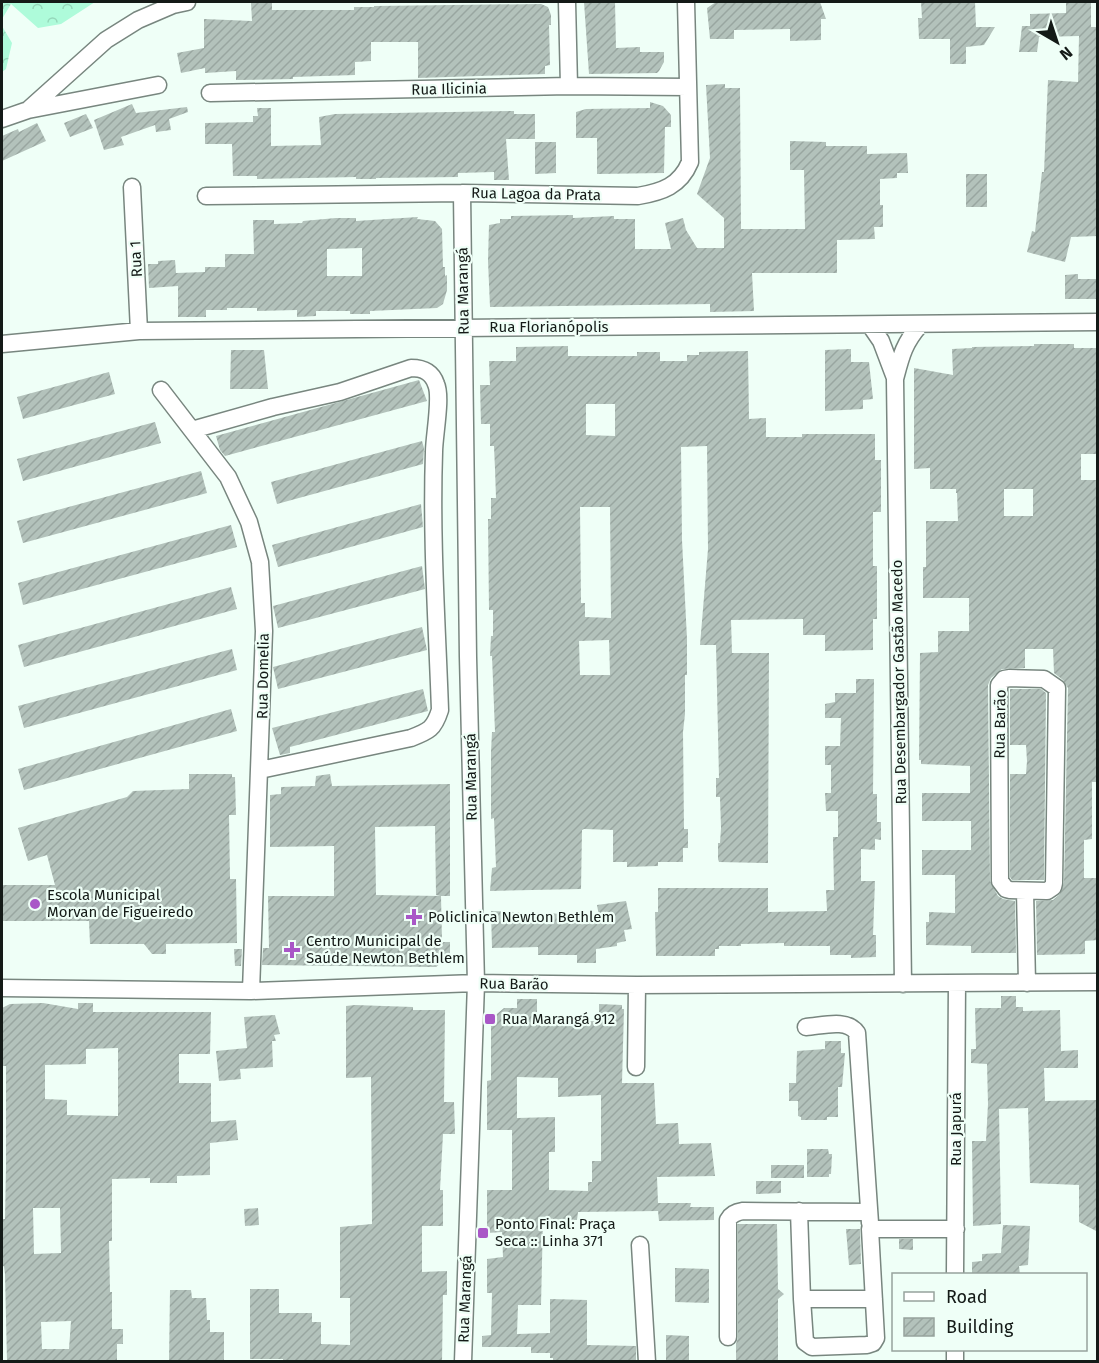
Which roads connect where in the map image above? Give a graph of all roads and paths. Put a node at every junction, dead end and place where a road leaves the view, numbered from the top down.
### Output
1 (187, 2) edge
2 (567, 2) edge
3 (686, 2) edge
4 (158, 85) dead end
5 (569, 86) junction
6 (688, 87) junction
7 (210, 93) dead end
8 (28, 110) junction
9 (2, 119) edge
10 (132, 187) dead end
11 (462, 193) junction
12 (206, 196) dead end
13 (1098, 322) edge
14 (870, 325) junction
15 (920, 325) junction
16 (463, 327) junction
17 (139, 331) junction
18 (2, 344) edge
19 (895, 379) junction
20 (161, 390) dead end
21 (192, 430) junction
22 (260, 770) junction
23 (1025, 891) junction
24 (1098, 982) edge
25 (476, 983) junction
26 (957, 983) junction
27 (1028, 983) junction
28 (903, 984) junction
29 (637, 985) junction
30 (2, 988) edge
31 (251, 991) junction
32 (806, 1027) dead end
33 (636, 1067) dead end
34 (799, 1211) junction
35 (869, 1212) junction
36 (870, 1229) junction
37 (956, 1229) junction
38 (640, 1245) dead end
39 (956, 1273) edge
40 (802, 1299) junction
41 (874, 1299) junction
42 (728, 1337) dead end
43 (463, 1362) edge
44 (647, 1362) edge

1 - 8 street
2 - 5 street
3 - 6 street, Rua Lagoa da Prata
4 - 8 street
5 - 6 street, Rua Ilicinia
5 - 7 street, Rua Ilicinia
6 - 11 street, Rua Lagoa da Prata
8 - 9 street
10 - 17 street, Rua 1
11 - 12 street, Rua Lagoa da Prata
11 - 16 street, Rua Marangá
13 - 15 street, Rua Florianópolis
14 - 15 street, Rua Florianópolis
14 - 16 street, Rua Florianópolis
14 - 19 street, Rua Desembargador Gastão Macedo
15 - 19 street, Rua Desembargador Gastão Macedo
16 - 17 street, Rua Florianópolis
16 - 25 street, Rua Marangá
17 - 18 street, Rua Florianópolis
19 - 28 street, Rua Desembargador Gastão Macedo
20 - 21 street, Rua Domelia
21 - 22 street, Rua Domelia
21 - 22 street
22 - 31 street, Rua Domelia
23 - 23 street, Rua Barão
23 - 27 street
24 - 27 street, Rua Barão
25 - 29 street, Rua Barão
25 - 31 street, Rua Barão
25 - 43 street, Rua Marangá
26 - 27 street, Rua Barão
26 - 28 street, Rua Barão
26 - 37 street, Rua Japurá
28 - 29 street, Rua Barão
29 - 33 street
30 - 31 street, Rua Barão
32 - 35 street
34 - 35 street
34 - 40 street
34 - 42 street
35 - 36 street
36 - 37 street
36 - 41 street
37 - 39 street, Rua Japurá
38 - 44 street
40 - 41 street
40 - 41 street

